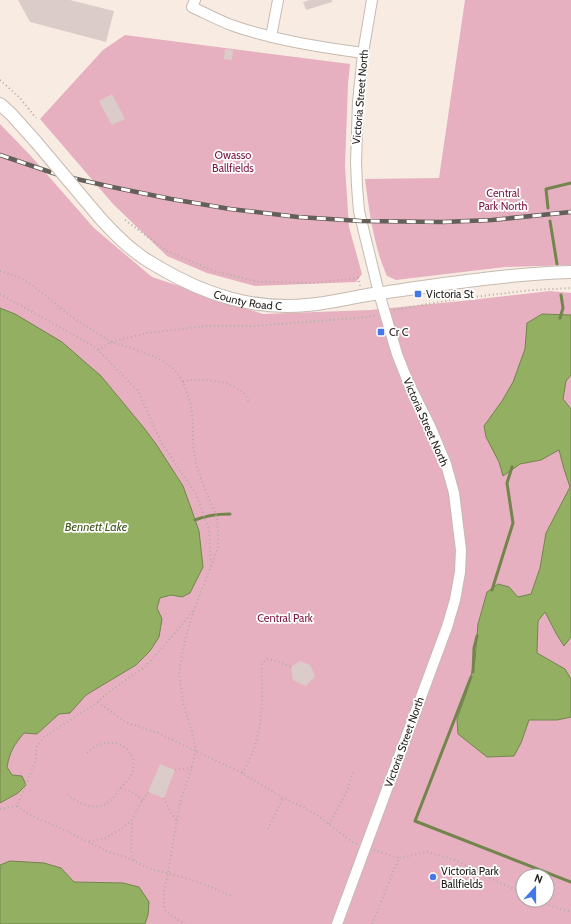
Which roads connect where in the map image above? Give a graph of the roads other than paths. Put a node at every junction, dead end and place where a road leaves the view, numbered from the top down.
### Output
1 (195, 0) edge
2 (278, 0) edge
3 (372, 0) edge
4 (271, 36) junction
5 (363, 53) junction
6 (0, 104) edge
7 (571, 272) edge
8 (379, 293) junction
9 (337, 924) edge

1 - 4 street
2 - 4 street
3 - 5 street, Victoria Street North
4 - 5 street
5 - 8 street, Victoria Street North
6 - 8 main road, County Road C, bridge
7 - 8 main road, County Road C
8 - 9 street, Victoria Street North

